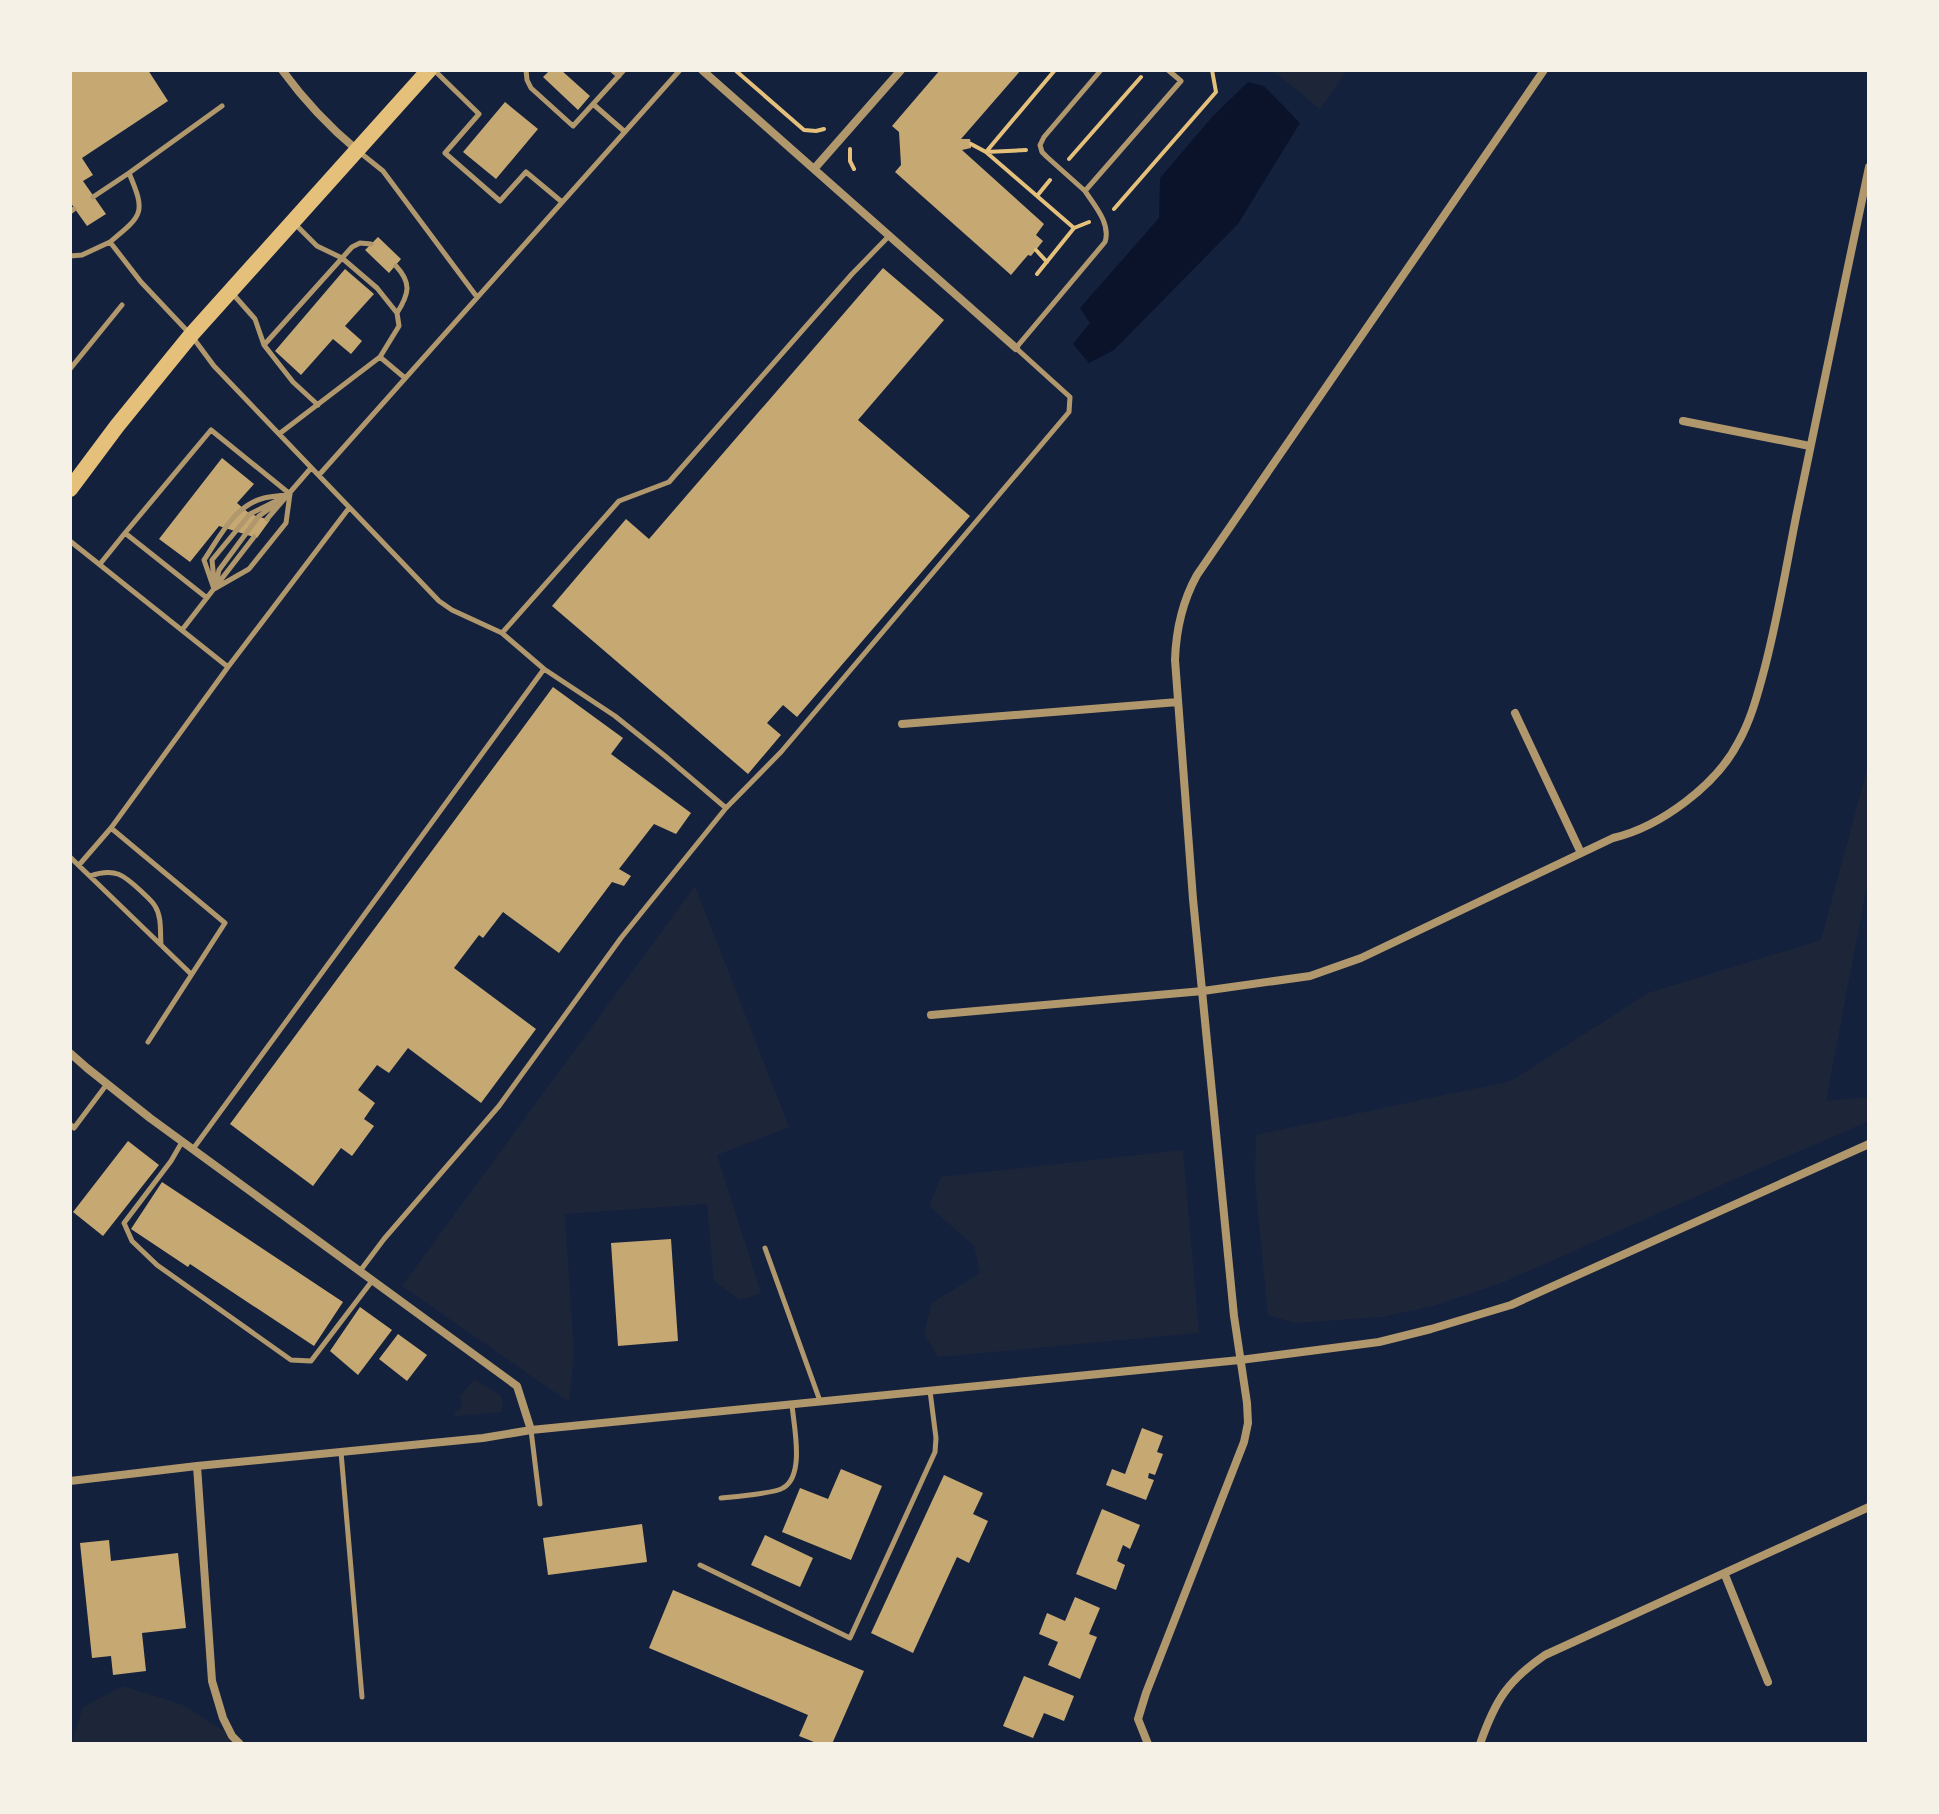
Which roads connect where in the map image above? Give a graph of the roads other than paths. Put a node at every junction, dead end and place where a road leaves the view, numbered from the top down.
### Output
1 (282, 70) edge
2 (432, 70) edge
3 (526, 70) edge
4 (612, 70) edge
5 (624, 70) edge
6 (680, 70) edge
7 (702, 70) edge
8 (901, 70) edge
9 (1101, 70) edge
10 (1168, 70) edge
11 (1544, 70) edge
12 (619, 76) junction
13 (593, 104) junction
14 (222, 106) dead end
15 (625, 132) junction
16 (357, 151) junction
17 (1869, 167) edge
18 (814, 169) junction
19 (129, 173) junction
20 (1085, 191) junction
21 (93, 197) dead end
22 (562, 202) junction
23 (293, 223) junction
24 (889, 236) junction
25 (110, 242) junction
26 (371, 244) dead end
27 (70, 256) edge
28 (342, 258) junction
29 (396, 266) dead end
30 (231, 292) junction
31 (477, 297) junction
32 (122, 305) dead end
33 (397, 313) junction
34 (191, 335) junction
35 (264, 345) junction
36 (1016, 348) junction
37 (380, 357) junction
38 (70, 369) edge
39 (405, 378) junction
40 (318, 405) junction
41 (1683, 421) dead end
42 (279, 434) junction
43 (1810, 446) junction
44 (311, 468) junction
45 (318, 476) junction
46 (70, 489) edge
47 (290, 494) junction
48 (349, 508) junction
49 (267, 519) dead end
50 (125, 533) junction
51 (254, 537) dead end
52 (70, 541) edge
53 (100, 564) junction
54 (214, 589) junction
55 (207, 598) junction
56 (182, 630) junction
57 (502, 633) junction
58 (228, 667) junction
59 (544, 669) junction
60 (1178, 702) junction
61 (1515, 713) dead end
62 (902, 724) dead end
63 (726, 808) junction
64 (111, 828) junction
65 (1581, 853) junction
66 (70, 857) edge
67 (79, 865) junction
68 (90, 876) junction
69 (161, 945) junction
70 (191, 974) junction
71 (1203, 991) junction
72 (931, 1015) dead end
73 (148, 1042) dead end
74 (70, 1053) edge
75 (107, 1084) junction
76 (70, 1124) edge
77 (183, 1142) junction
78 (1869, 1144) edge
79 (193, 1150) junction
80 (765, 1248) dead end
81 (359, 1272) junction
82 (372, 1281) junction
83 (1240, 1360) junction
84 (930, 1391) junction
85 (820, 1402) junction
86 (792, 1405) junction
87 (531, 1430) junction
88 (341, 1451) junction
89 (197, 1466) junction
90 (70, 1481) edge
91 (721, 1498) dead end
92 (540, 1504) dead end
93 (1869, 1507) edge
94 (700, 1565) dead end
95 (1725, 1575) junction
96 (1768, 1682) dead end
97 (362, 1697) dead end
98 (240, 1744) edge
99 (1148, 1744) edge
100 (1480, 1744) edge

1 - 16 street
2 - 16 main road
2 - 22 lane
3 - 13 lane
4 - 12 lane
5 - 12 lane
6 - 15 lane
7 - 18 street
8 - 18 street
9 - 20 lane
10 - 20 lane
11 - 60 street
12 - 13 lane
13 - 15 lane
14 - 19 lane
15 - 22 lane
16 - 23 main road
16 - 31 lane
17 - 43 street
18 - 24 street
19 - 21 lane
19 - 25 lane
20 - 36 lane
22 - 31 lane
23 - 28 lane
23 - 30 main road
24 - 36 street
24 - 57 lane
25 - 27 lane
25 - 34 lane
26 - 28 lane
28 - 33 lane
28 - 35 lane
29 - 33 lane
30 - 34 main road
30 - 35 lane
31 - 39 lane
32 - 38 lane
33 - 37 lane
34 - 42 lane
34 - 46 main road
35 - 40 lane
36 - 63 lane
37 - 39 lane
37 - 40 lane
39 - 45 lane
40 - 42 lane
41 - 43 street
42 - 44 lane
43 - 65 street
44 - 45 lane
44 - 47 lane
45 - 48 lane
47 - 49 lane
47 - 50 lane
47 - 54 lane
47 - 54 lane
47 - 54 lane
47 - 54 lane
48 - 57 lane
48 - 58 lane
50 - 53 lane
50 - 55 lane
51 - 54 lane
52 - 53 lane
53 - 56 lane
54 - 55 lane
55 - 56 lane
56 - 58 lane
57 - 59 lane
58 - 64 lane
59 - 63 lane
59 - 79 lane
60 - 62 street
60 - 71 street
61 - 65 street
63 - 81 lane
64 - 67 lane
64 - 70 lane
65 - 71 street
66 - 67 lane
67 - 68 lane
68 - 69 lane
68 - 69 lane
69 - 70 lane
70 - 73 lane
71 - 72 street
71 - 83 street
74 - 75 street
75 - 76 lane
75 - 77 street
77 - 79 street
77 - 82 lane
78 - 83 street
79 - 81 street
80 - 85 lane
81 - 82 street
82 - 87 street
83 - 84 street
83 - 99 street
84 - 85 street
84 - 94 lane
85 - 86 street
86 - 87 street
86 - 91 lane
87 - 88 street
87 - 92 lane
88 - 89 street
88 - 97 lane
89 - 90 street
89 - 98 street
93 - 95 street
95 - 96 street
95 - 100 street

